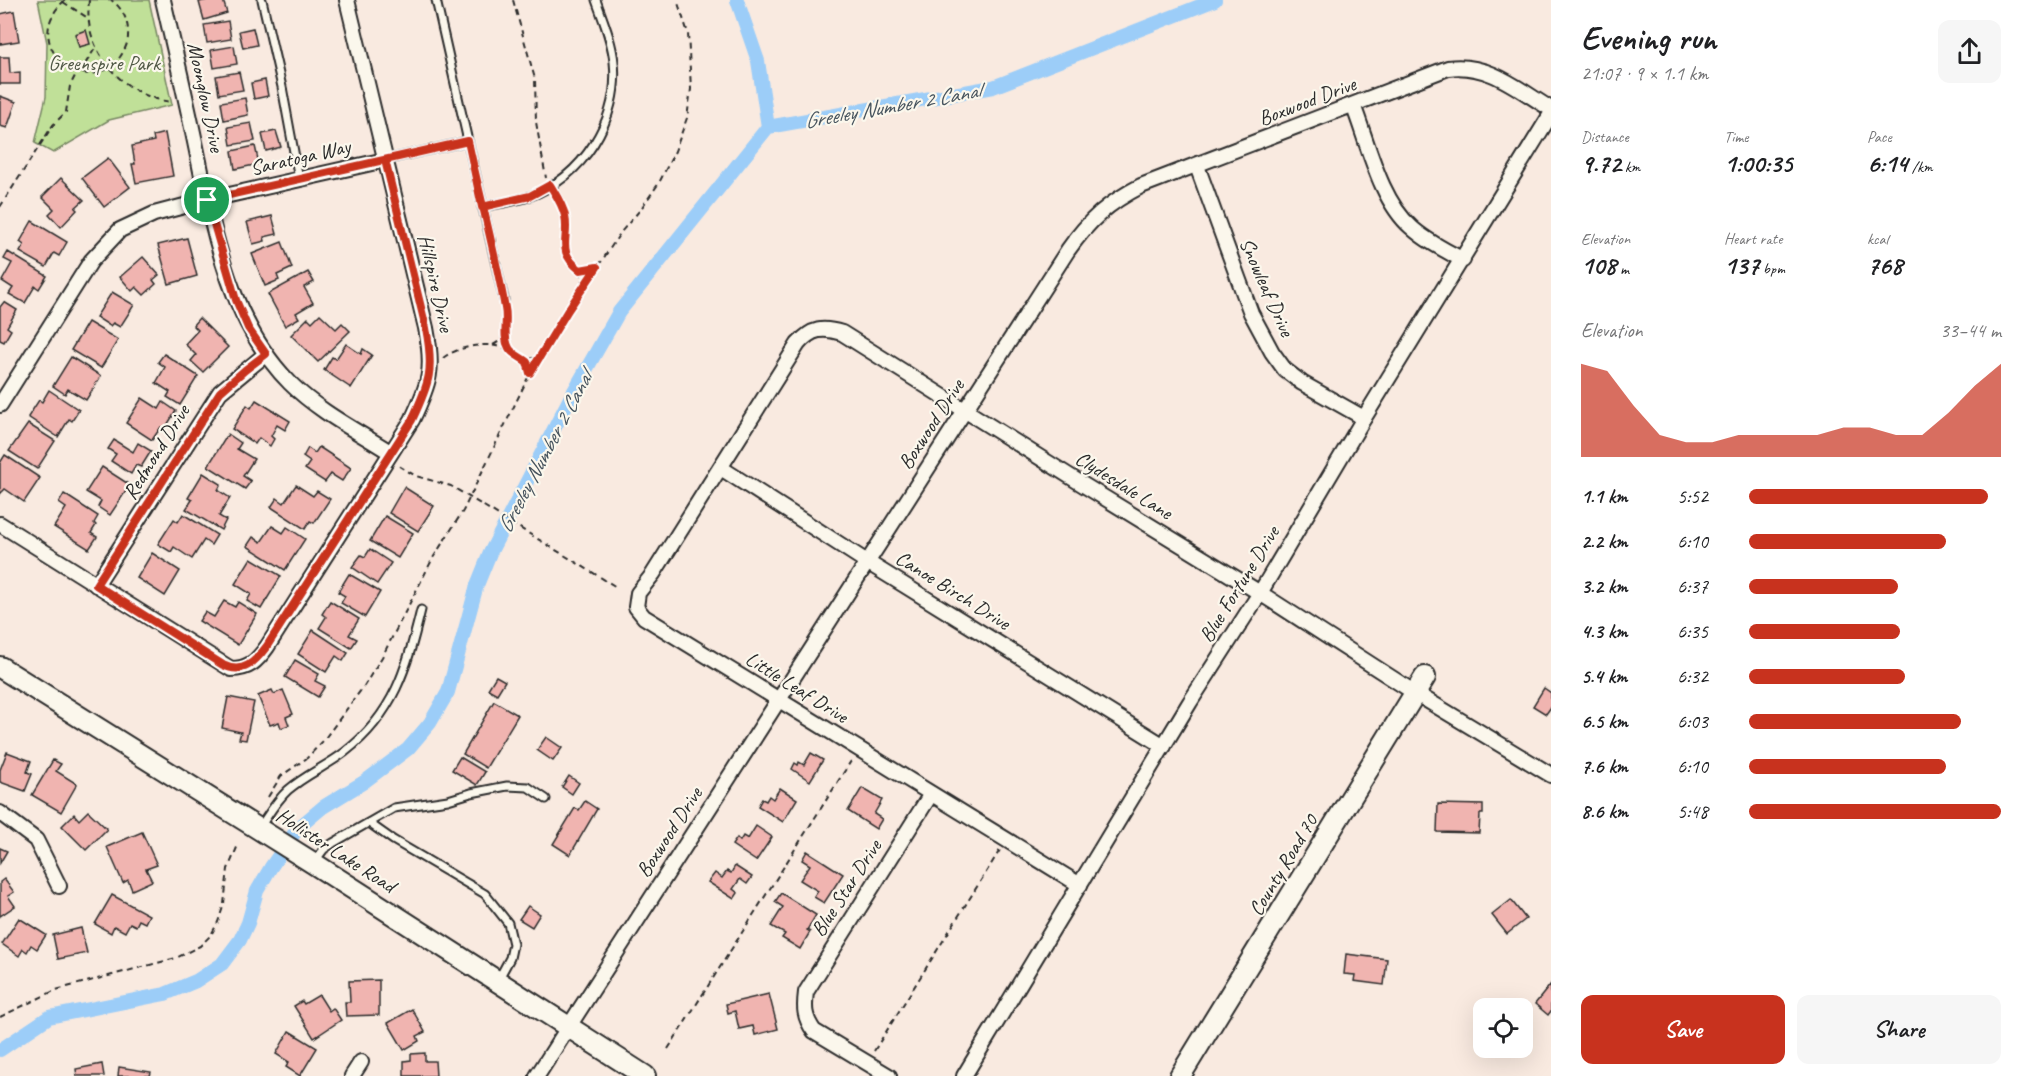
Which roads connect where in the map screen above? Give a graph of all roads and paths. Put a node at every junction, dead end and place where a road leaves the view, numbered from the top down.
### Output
1 (89, 0) edge
2 (111, 0) edge
3 (163, 0) edge
4 (262, 0) edge
5 (347, 0) edge
6 (436, 0) edge
7 (513, 0) edge
8 (596, 0) edge
9 (677, 0) edge
10 (64, 1) edge
11 (88, 18) junction
12 (96, 47) junction
13 (109, 67) junction
14 (79, 72) junction
15 (186, 101) junction
16 (1353, 105) junction
17 (1551, 109) edge
18 (1551, 114) edge
19 (468, 141) junction
20 (385, 160) junction
21 (1197, 166) junction
22 (299, 179) junction
23 (550, 185) junction
24 (207, 200) junction
25 (0, 207) edge
26 (482, 207) junction
27 (1463, 260) junction
28 (597, 267) junction
29 (580, 270) junction
30 (583, 288) junction
31 (504, 300) joint
32 (505, 334) junction
33 (491, 345) junction
34 (509, 350) junction
35 (266, 354) junction
36 (538, 357) junction
37 (440, 360) dead end
38 (525, 360) junction
39 (530, 373) junction
40 (0, 405) edge
41 (966, 409) junction
42 (1364, 418) junction
43 (390, 453) junction
44 (399, 466) dead end
45 (721, 468) junction
46 (470, 497) junction
47 (0, 524) edge
48 (867, 562) junction
49 (96, 585) junction
50 (618, 588) dead end
51 (1260, 593) junction
52 (421, 610) dead end
53 (0, 667) edge
54 (1420, 685) junction
55 (779, 701) junction
56 (1164, 746) junction
57 (853, 759) dead end
58 (1551, 775) edge
59 (931, 794) junction
60 (546, 799) dead end
61 (265, 802) dead end
62 (0, 813) edge
63 (369, 823) junction
64 (263, 832) junction
65 (238, 845) dead end
66 (1000, 850) dead end
67 (309, 860) junction
68 (1080, 885) junction
69 (59, 886) dead end
70 (496, 982) junction
71 (0, 1017) edge
72 (567, 1027) junction
73 (668, 1049) dead end
74 (874, 1051) dead end
75 (361, 1062) dead end
76 (352, 1076) edge
77 (537, 1076) edge
78 (645, 1076) edge
79 (889, 1076) edge
80 (964, 1076) edge
81 (1180, 1076) edge

1 - 11 path
2 - 13 path
3 - 15 street, Moonglow Drive
4 - 22 lane
5 - 20 street, Hillspire Drive
6 - 19 lane
7 - 23 path
8 - 23 lane
9 - 28 path
10 - 11 path
10 - 14 path
11 - 12 path
12 - 13 path
12 - 14 path
13 - 14 path
13 - 15 path
14 - 25 path
15 - 24 street, Moonglow Drive
16 - 17 street, Boxwood Drive
16 - 21 street, Boxwood Drive
16 - 27 street
18 - 27 street, Blue Fortune Drive
19 - 20 lane
19 - 26 lane
20 - 22 street, Saratoga Way
20 - 43 street, Hillspire Drive
21 - 41 street, Boxwood Drive
21 - 42 street, Snowleaf Drive
22 - 24 street, Saratoga Way
23 - 26 lane
23 - 29 path
24 - 35 street, Moonglow Drive
24 - 40 street, Saratoga Way
26 - 31 lane
27 - 42 street, Blue Fortune Drive
28 - 29 path
28 - 30 path
29 - 30 path
30 - 36 path
31 - 32 path
32 - 33 path
32 - 34 path
33 - 34 path
33 - 37 path
34 - 38 path
35 - 43 street, Moonglow Drive
35 - 49 street, Redmond Drive
36 - 38 path
36 - 39 path
38 - 39 path
39 - 46 path
41 - 45 street, Clydesdale Lane
41 - 48 street, Boxwood Drive
41 - 51 street, Clydesdale Lane
42 - 51 street, Blue Fortune Drive
43 - 49 street, Hillspire Drive
44 - 46 path
45 - 48 street, Canoe Birch Drive
45 - 55 street, Little Leaf Drive
46 - 50 path
46 - 61 path
47 - 49 street
48 - 55 street, Boxwood Drive
48 - 56 street, Canoe Birch Drive
51 - 54 street, Clydesdale Lane
51 - 56 street, Blue Fortune Drive
52 - 64 lane
53 - 64 street, Hollister Lake Road
54 - 58 street, Clydesdale Lane
54 - 81 street, County Road 70
55 - 59 street, Little Leaf Drive
55 - 72 street, Boxwood Drive
56 - 68 street, Blue Fortune Drive
57 - 73 path
59 - 68 street, Little Leaf Drive
59 - 79 street, Blue Star Drive
60 - 63 lane
62 - 69 street
63 - 67 lane
63 - 70 lane
64 - 67 street, Hollister Lake Road
65 - 71 path
66 - 74 path
67 - 70 street, Hollister Lake Road
68 - 80 street, Blue Fortune Drive
70 - 72 street, Hollister Lake Road
72 - 77 street, Boxwood Drive
72 - 78 street, Hollister Lake Road
75 - 76 street

